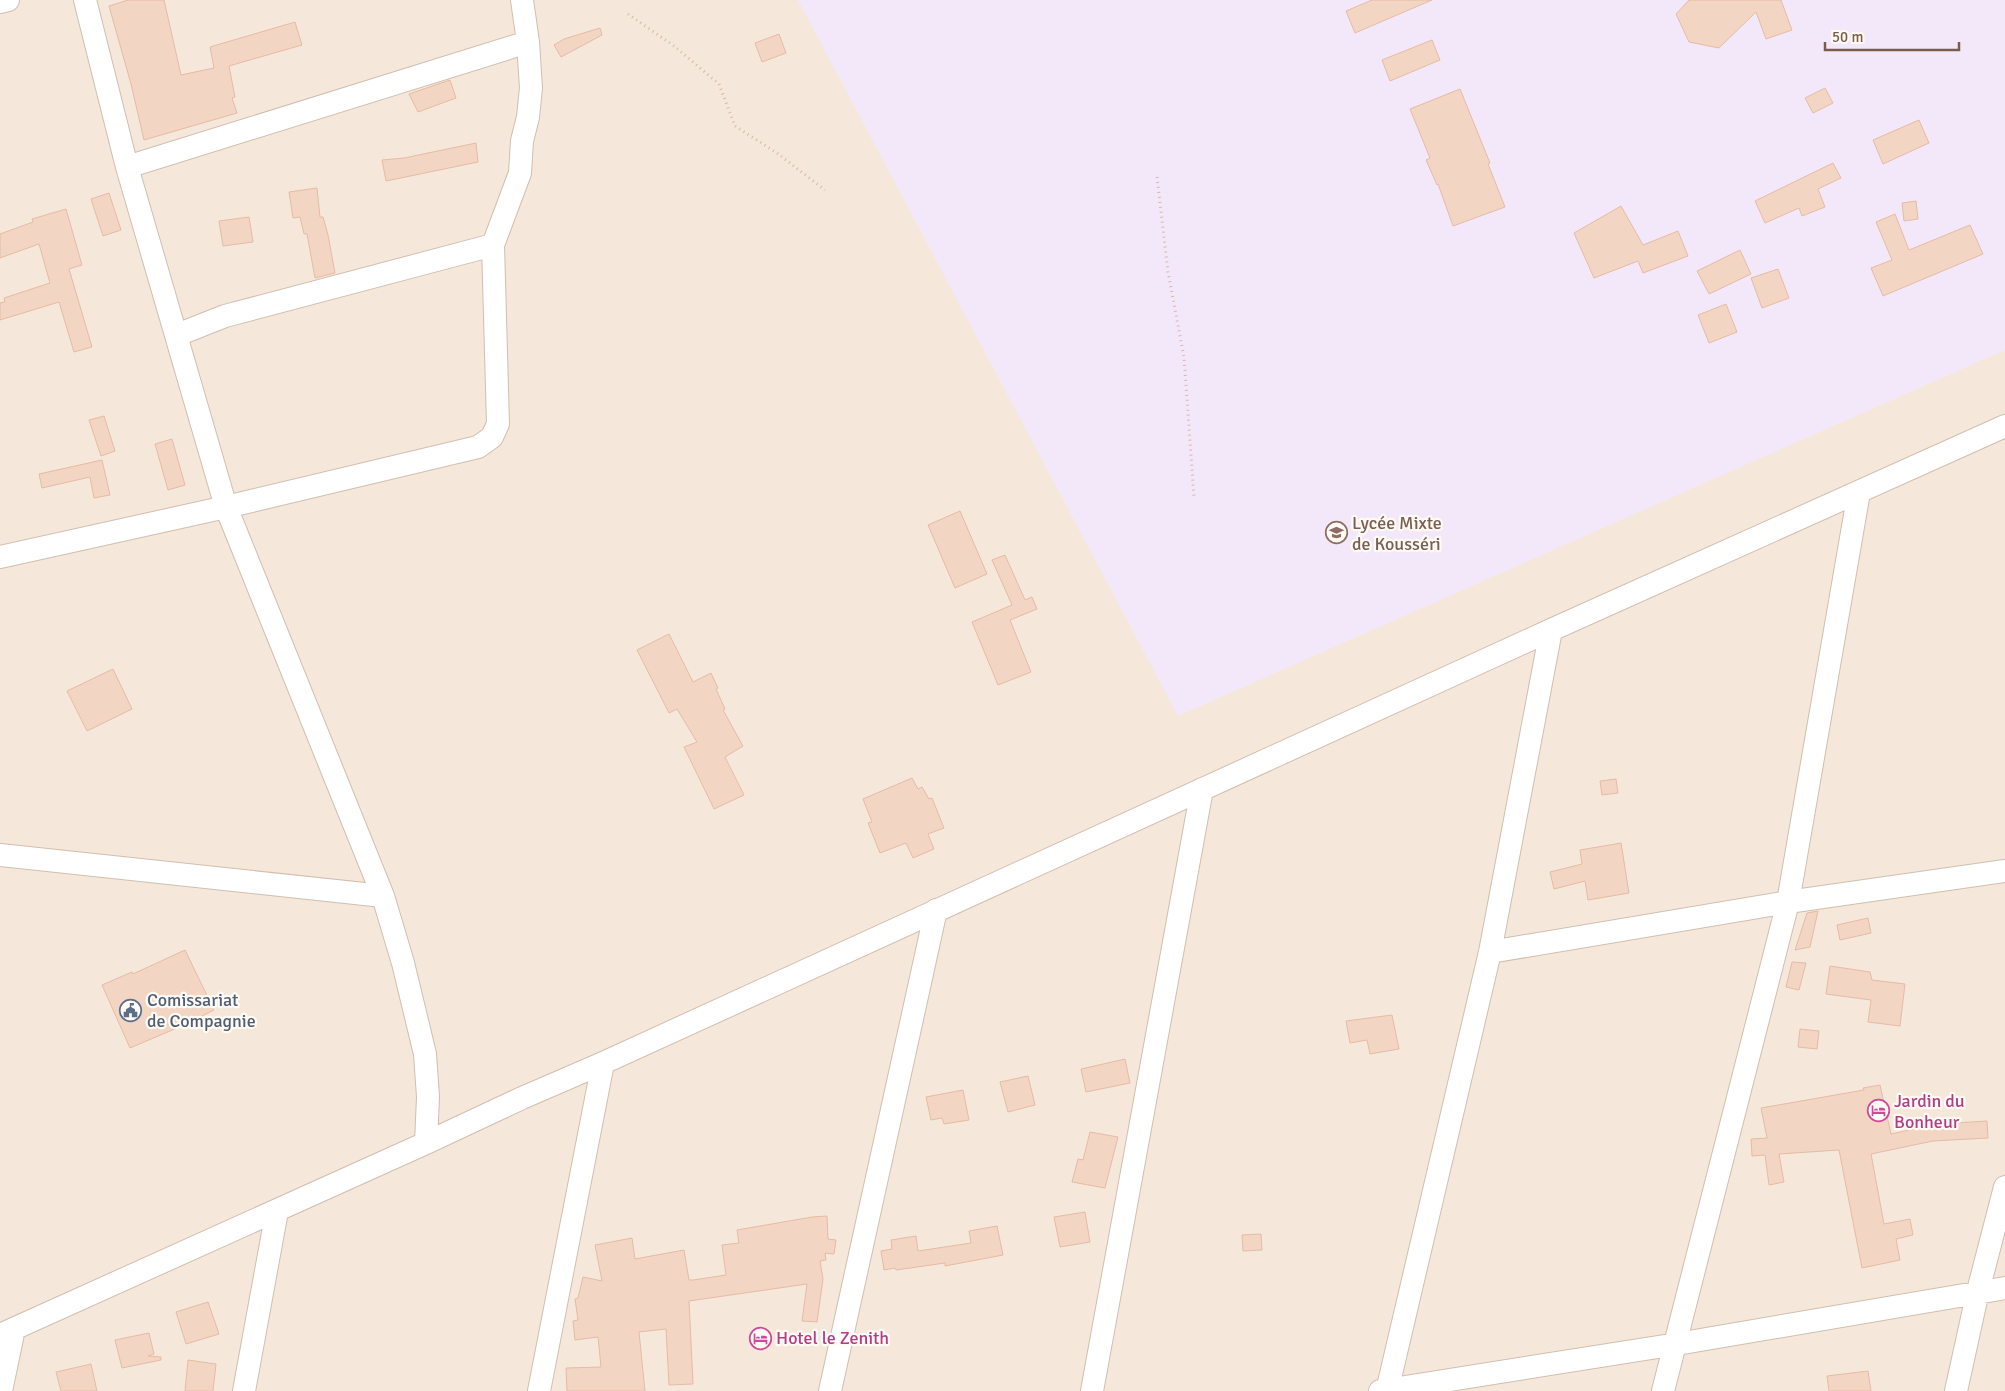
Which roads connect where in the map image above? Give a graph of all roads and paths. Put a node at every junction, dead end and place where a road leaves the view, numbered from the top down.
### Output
1 (8, 0) edge
2 (85, 0) edge
3 (522, 0) edge
4 (0, 2) edge
5 (628, 14) dead end
6 (528, 42) junction
7 (127, 167) junction
8 (1157, 177) dead end
9 (825, 190) dead end
10 (493, 245) junction
11 (177, 335) junction
12 (2005, 426) edge
13 (1859, 492) junction
14 (1194, 497) dead end
15 (226, 506) junction
16 (0, 557) edge
17 (1551, 630) junction
18 (1202, 789) junction
19 (0, 855) edge
20 (2005, 871) edge
21 (383, 896) junction
22 (1788, 902) junction
23 (936, 910) junction
24 (1490, 952) junction
25 (604, 1063) junction
26 (426, 1143) junction
27 (2005, 1187) edge
28 (277, 1211) junction
29 (2005, 1288) edge
30 (1978, 1291) junction
31 (7, 1332) edge
32 (1677, 1344) junction
33 (1385, 1390) edge
34 (1, 1391) edge
35 (244, 1391) edge
36 (539, 1391) edge
37 (830, 1391) edge
38 (1092, 1391) edge
39 (1663, 1391) edge
40 (1956, 1391) edge

1 - 4 street
2 - 7 street
3 - 6 street
5 - 9 path
6 - 7 street
6 - 10 street
7 - 11 street
8 - 14 path
10 - 11 street
10 - 15 street
11 - 15 street
12 - 13 street
13 - 17 street
13 - 22 street
15 - 16 street
15 - 21 street
17 - 18 street
17 - 24 street
18 - 23 street
18 - 38 street
19 - 21 street
20 - 22 street
21 - 26 street
22 - 24 street
22 - 32 street
23 - 25 street
23 - 37 street
24 - 33 street
25 - 26 street
25 - 36 street
26 - 28 street
27 - 30 street
28 - 31 street
28 - 35 street
29 - 30 street
30 - 32 street
30 - 40 street
31 - 34 street
32 - 33 street
32 - 39 street

